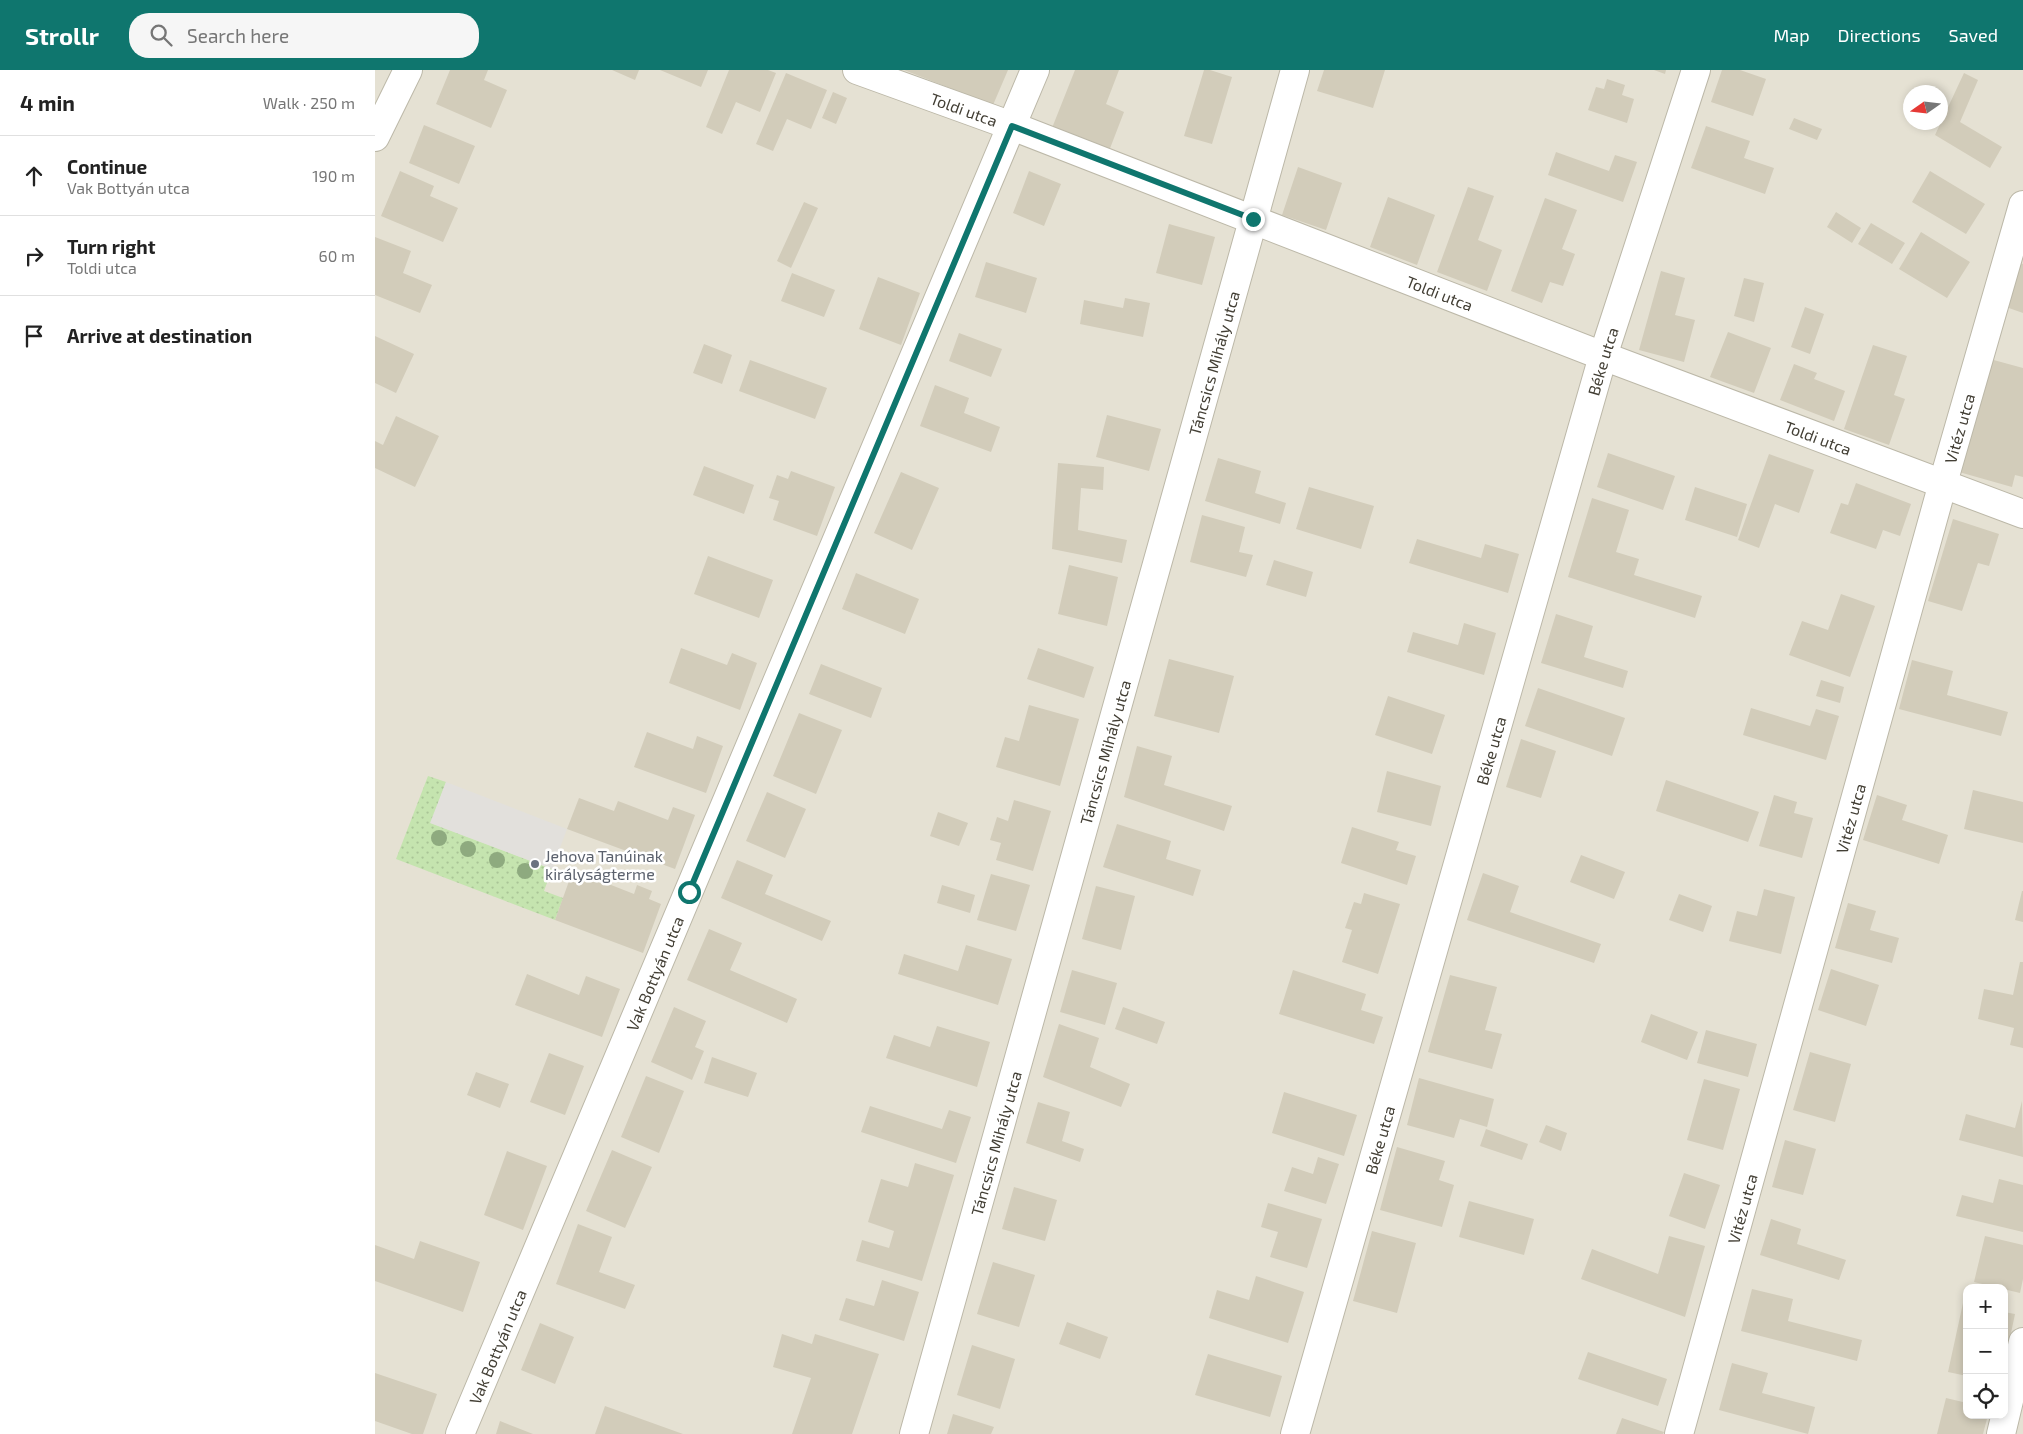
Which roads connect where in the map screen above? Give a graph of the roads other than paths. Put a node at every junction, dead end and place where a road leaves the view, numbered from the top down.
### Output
1 (408, 70) edge
2 (857, 70) edge
3 (1035, 70) edge
4 (1295, 70) edge
5 (1696, 70) edge
6 (1012, 126) junction
7 (375, 137) edge
8 (2023, 205) edge
9 (1253, 219) junction
10 (1603, 356) junction
11 (1943, 484) junction
12 (2023, 514) edge
13 (2023, 1342) edge
14 (460, 1434) edge
15 (914, 1434) edge
16 (1295, 1434) edge
17 (1679, 1434) edge
18 (2001, 1434) edge

1 - 7 street
2 - 6 street, Toldi utca
3 - 6 street, Vak Bottyán utca
4 - 9 street, Táncsics Mihály utca
5 - 10 street, Béke utca
6 - 9 street, Toldi utca
6 - 14 street, Vak Bottyán utca
8 - 11 street, Vitéz utca
9 - 10 street, Toldi utca
9 - 15 street, Táncsics Mihály utca
10 - 11 street, Toldi utca
10 - 16 street, Béke utca
11 - 12 street, Toldi utca
11 - 17 street, Vitéz utca
13 - 18 street

